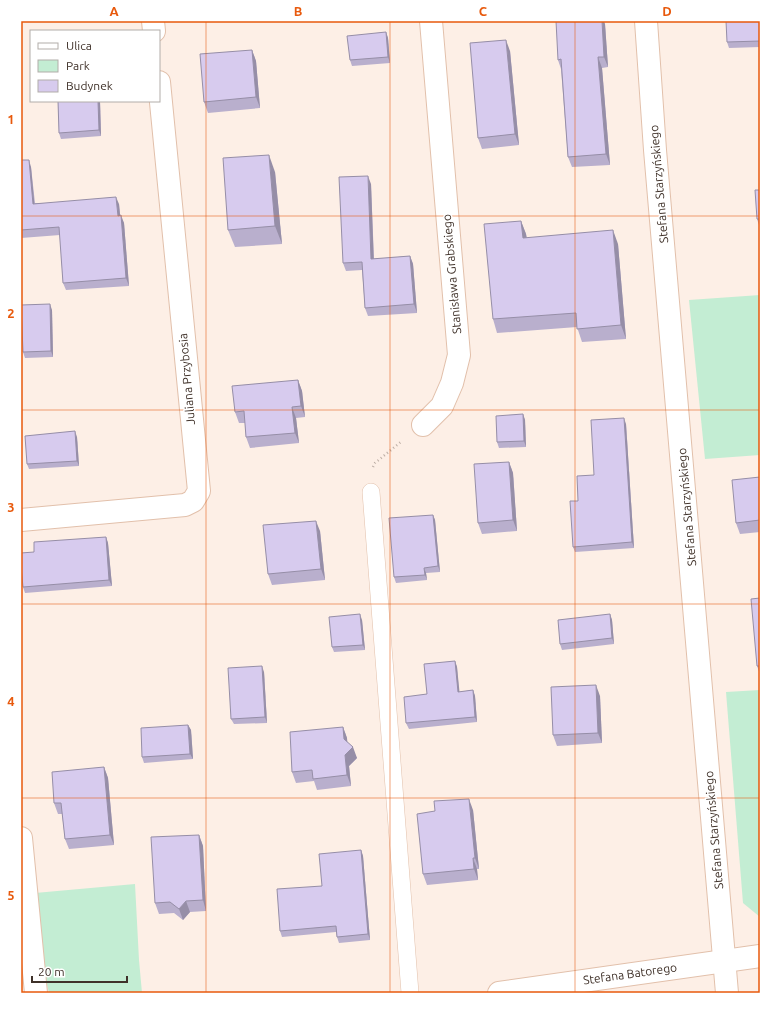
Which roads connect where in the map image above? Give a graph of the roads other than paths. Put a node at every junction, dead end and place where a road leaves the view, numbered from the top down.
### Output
1 (432, 21) edge
2 (646, 21) edge
3 (160, 92) edge
4 (423, 425) road end
5 (371, 492) road end
6 (21, 520) edge
7 (21, 838) edge
8 (760, 956) edge
9 (724, 961) junction
10 (36, 993) edge
11 (410, 993) edge
12 (499, 993) edge
13 (727, 993) edge

1 - 4 street, Stanisława Grabskiego
2 - 9 street, Stefana Starzyńskiego
3 - 6 street, Juliana Przybosia
5 - 11 lane
7 - 10 street
8 - 9 street, Stefana Batorego
9 - 12 street, Stefana Batorego
9 - 13 street, Stefana Starzyńskiego

